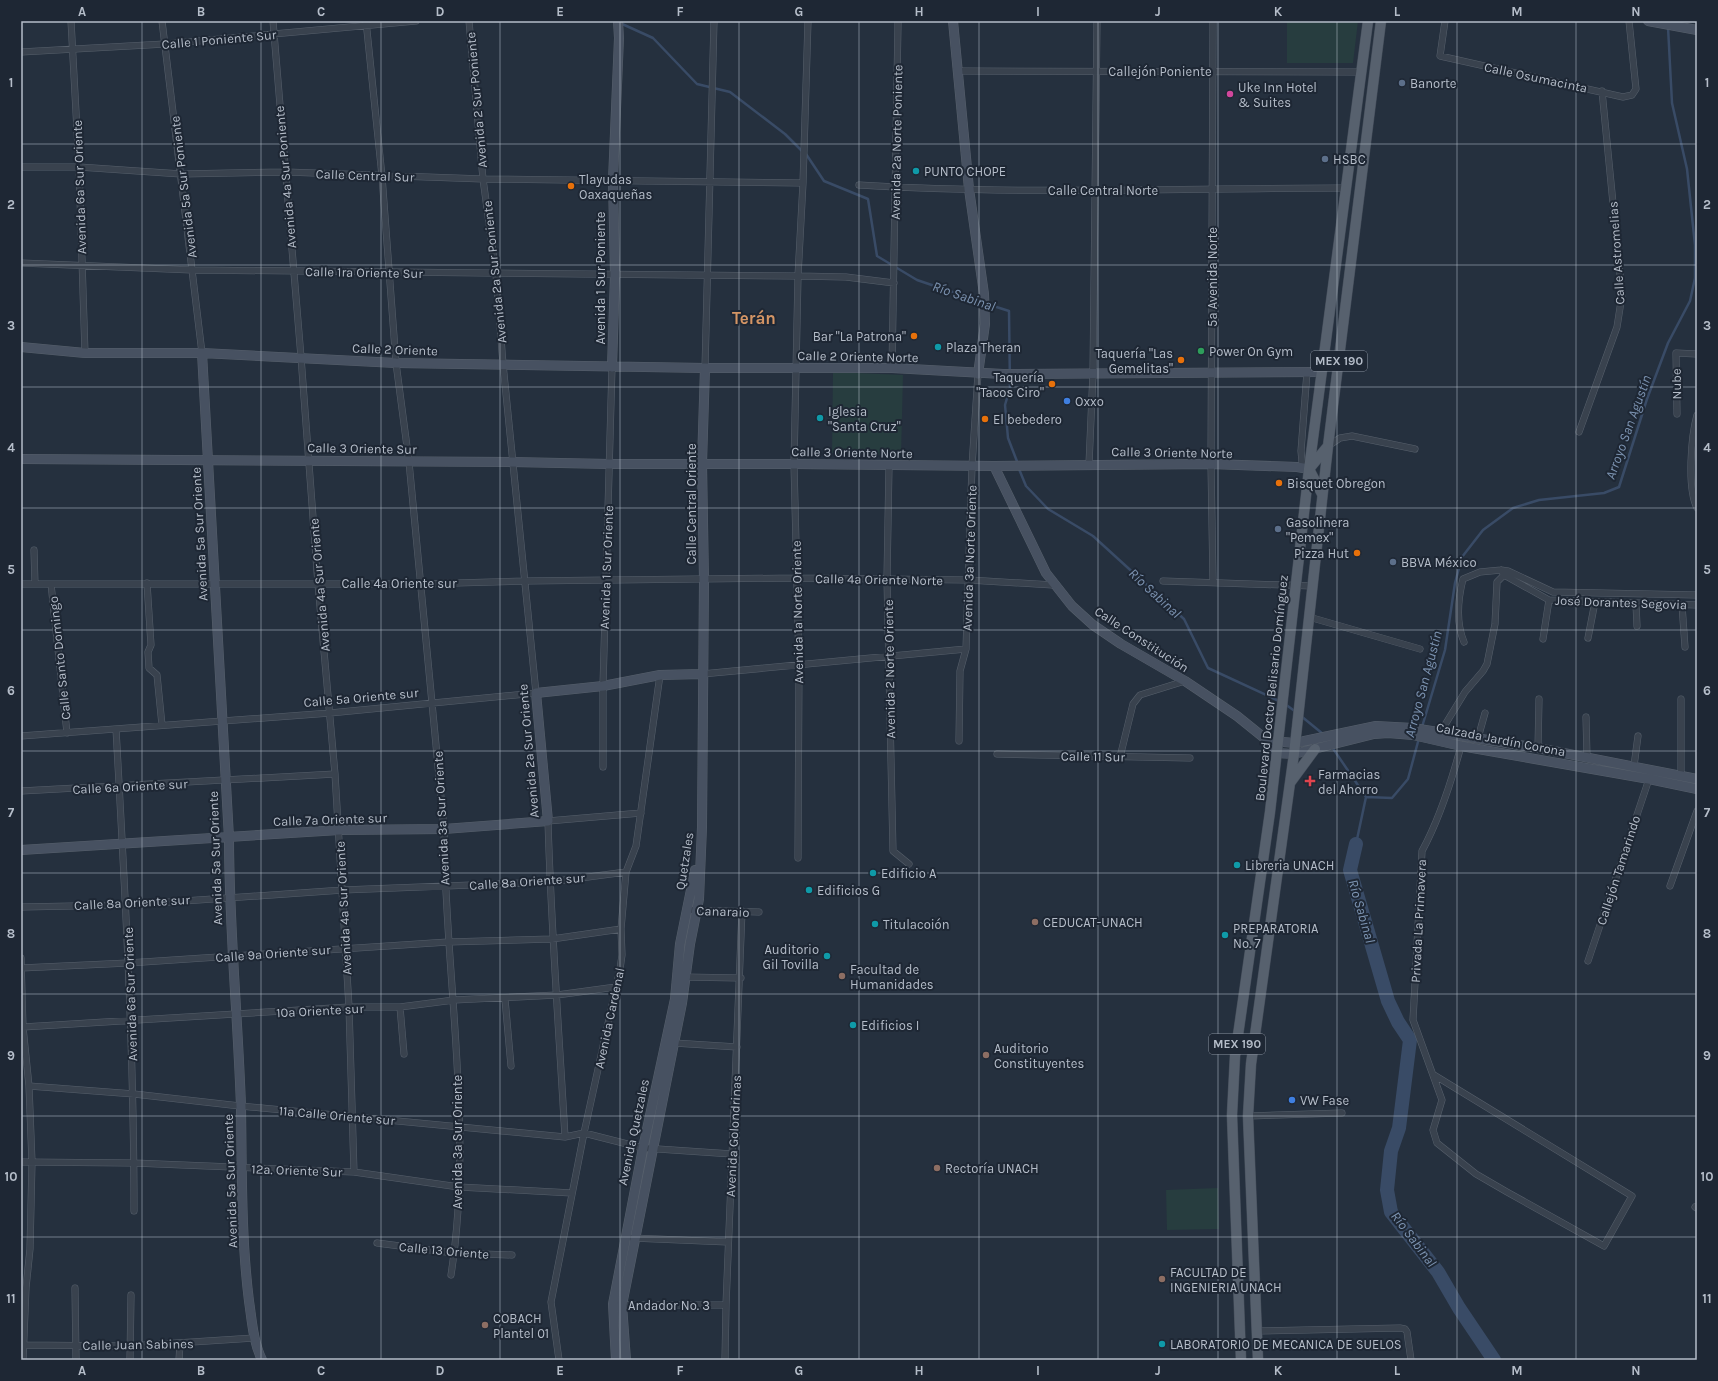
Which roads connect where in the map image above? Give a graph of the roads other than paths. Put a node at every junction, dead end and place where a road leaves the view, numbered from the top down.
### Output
1 (71, 21) edge
2 (162, 21) edge
3 (272, 21) edge
4 (416, 21) edge
5 (469, 21) edge
6 (618, 21) edge
7 (714, 21) edge
8 (808, 21) edge
9 (898, 21) edge
10 (953, 21) edge
11 (1097, 21) edge
12 (1213, 21) edge
13 (1368, 21) edge
14 (1381, 21) edge
15 (1444, 21) edge
16 (1629, 21) edge
17 (1652, 22) edge
18 (367, 24) edge
19 (1697, 30) edge
20 (274, 34) junction
21 (165, 44) junction
22 (72, 50) junction
23 (21, 52) edge
24 (1096, 70) junction
25 (1213, 70) junction
26 (958, 72) junction
27 (1362, 72) junction
28 (1602, 91) junction
29 (21, 167) edge
30 (79, 167) junction
31 (286, 172) junction
32 (181, 174) junction
33 (382, 176) junction
34 (484, 179) junction
35 (613, 180) junction
36 (709, 181) junction
37 (803, 183) junction
38 (859, 185) dead end
39 (897, 187) junction
40 (1213, 188) junction
41 (1347, 188) junction
42 (969, 189) junction
43 (1095, 190) junction
44 (21, 263) edge
45 (83, 264) junction
46 (192, 270) junction
47 (293, 270) junction
48 (390, 272) junction
49 (496, 274) junction
50 (615, 275) junction
51 (707, 275) junction
52 (798, 276) junction
53 (893, 280) junction
54 (21, 347) edge
55 (84, 353) junction
56 (202, 353) junction
57 (1697, 354) edge
58 (301, 357) junction
59 (396, 363) junction
60 (503, 364) junction
61 (612, 367) junction
62 (796, 367) junction
63 (705, 368) junction
64 (892, 368) junction
65 (1307, 372) junction
66 (1322, 372) junction
67 (1093, 373) junction
68 (978, 374) junction
69 (1212, 374) junction
70 (1677, 414) dead end
71 (1697, 416) edge
72 (1580, 432) dead end
73 (1328, 446) junction
74 (1415, 449) dead end
75 (1694, 456) edge
76 (21, 459) edge
77 (209, 460) junction
78 (308, 460) junction
79 (409, 462) junction
80 (512, 462) junction
81 (702, 463) junction
82 (609, 464) junction
83 (794, 464) junction
84 (1090, 464) junction
85 (1211, 464) junction
86 (889, 466) junction
87 (972, 466) junction
88 (999, 468) junction
89 (1309, 469) junction
90 (1322, 494) junction
91 (1697, 508) edge
92 (34, 550) dead end
93 (1504, 572) junction
94 (797, 578) junction
95 (887, 579) junction
96 (704, 580) junction
97 (969, 580) junction
98 (525, 581) junction
99 (606, 581) junction
100 (1162, 581) dead end
101 (1213, 582) junction
102 (147, 583) junction
103 (215, 583) junction
104 (21, 584) edge
105 (35, 584) junction
106 (51, 584) junction
107 (318, 584) junction
108 (420, 584) junction
109 (1053, 585) junction
110 (1295, 585) junction
111 (1313, 586) junction
112 (1572, 594) junction
113 (1658, 595) junction
114 (1697, 596) edge
115 (1549, 600) junction
116 (1572, 601) junction
117 (1594, 602) junction
118 (1636, 604) junction
119 (1657, 604) junction
120 (1682, 605) junction
121 (1697, 605) edge
122 (1309, 617) junction
123 (1637, 626) dead end
124 (1588, 638) dead end
125 (1543, 639) dead end
126 (1464, 642) dead end
127 (1685, 646) dead end
128 (966, 649) junction
129 (1420, 649) dead end
130 (890, 656) junction
131 (799, 665) junction
132 (702, 674) junction
133 (660, 675) junction
134 (1185, 681) junction
135 (603, 686) junction
136 (536, 693) junction
137 (1539, 699) dead end
138 (1681, 699) dead end
139 (433, 703) junction
140 (330, 713) junction
141 (1485, 713) dead end
142 (1586, 717) dead end
143 (221, 722) junction
144 (162, 725) junction
145 (116, 729) junction
146 (1413, 731) junction
147 (1440, 732) junction
148 (67, 733) junction
149 (1429, 734) junction
150 (21, 736) edge
151 (1638, 736) dead end
152 (1478, 738) junction
153 (960, 741) dead end
154 (1272, 741) junction
155 (1295, 743) junction
156 (1462, 746) junction
157 (1538, 748) junction
158 (1317, 749) junction
159 (1276, 753) junction
160 (997, 754) dead end
161 (1294, 754) junction
162 (1120, 757) junction
163 (1587, 757) junction
164 (1190, 758) dead end
165 (603, 766) dead end
166 (1634, 766) junction
167 (335, 774) junction
168 (1681, 776) junction
169 (1649, 779) junction
170 (1697, 779) edge
171 (225, 781) junction
172 (1289, 785) junction
173 (120, 786) junction
174 (1697, 790) edge
175 (21, 791) edge
176 (1697, 811) edge
177 (641, 812) junction
178 (548, 821) junction
179 (702, 827) junction
180 (444, 829) junction
181 (339, 830) junction
182 (229, 838) junction
183 (123, 844) junction
184 (21, 850) edge
185 (798, 858) dead end
186 (909, 864) dead end
187 (626, 872) junction
188 (550, 882) junction
189 (444, 886) junction
190 (1670, 886) dead end
191 (343, 890) junction
192 (229, 897) junction
193 (126, 904) junction
194 (21, 906) edge
195 (688, 910) junction
196 (698, 911) junction
197 (742, 911) junction
198 (759, 912) dead end
199 (621, 930) junction
200 (552, 939) junction
201 (448, 942) junction
202 (345, 948) junction
203 (232, 956) junction
204 (21, 958) edge
205 (1588, 961) dead end
206 (128, 963) junction
207 (21, 968) edge
208 (682, 977) junction
209 (740, 978) junction
210 (616, 987) junction
211 (557, 995) junction
212 (505, 998) junction
213 (454, 1000) junction
214 (349, 1007) junction
215 (400, 1007) junction
216 (236, 1014) junction
217 (131, 1021) junction
218 (23, 1027) junction
219 (674, 1043) junction
220 (737, 1047) junction
221 (404, 1054) dead end
222 (24, 1060) edge
223 (511, 1066) dead end
224 (1434, 1076) junction
225 (29, 1086) junction
226 (134, 1094) junction
227 (240, 1106) junction
228 (1342, 1113) dead end
229 (354, 1115) junction
230 (1248, 1116) junction
231 (460, 1126) junction
232 (584, 1133) junction
233 (565, 1136) junction
234 (642, 1148) junction
235 (653, 1149) junction
236 (732, 1154) junction
237 (21, 1162) edge
238 (32, 1162) junction
239 (134, 1163) junction
240 (242, 1168) junction
241 (354, 1172) junction
242 (459, 1187) junction
243 (572, 1193) junction
244 (134, 1211) dead end
245 (626, 1237) junction
246 (636, 1239) junction
247 (728, 1242) junction
248 (377, 1243) dead end
249 (454, 1253) junction
250 (512, 1255) dead end
251 (451, 1275) dead end
252 (75, 1288) dead end
253 (131, 1295) dead end
254 (618, 1305) junction
255 (726, 1305) junction
256 (1256, 1330) junction
257 (254, 1338) junction
258 (180, 1344) junction
259 (22, 1345) edge
260 (76, 1346) junction
261 (130, 1346) junction
262 (23, 1360) edge
263 (76, 1360) edge
264 (130, 1360) edge
265 (179, 1360) edge
266 (262, 1360) edge
267 (559, 1360) edge
268 (616, 1360) edge
269 (626, 1360) edge
270 (725, 1360) edge
271 (1241, 1360) edge
272 (1258, 1360) edge
273 (1411, 1360) edge

1 - 22 street, Avenida 6a Sur Oriente
2 - 21 street, Avenida 5a Sur Poniente
3 - 20 street, Avenida 4a Sur Poniente
4 - 18 street, Calle 1 Poniente Sur
5 - 34 street, Avenida 2 Sur Poniente
6 - 35 main road, Avenida 1 Sur Poniente
7 - 36 street, Calle Central Oriente
8 - 37 street, Avenida 1a Norte Oriente
9 - 39 street, Avenida 2a Norte Poniente
10 - 26 main road
11 - 24 street
12 - 25 street, 5a Avenida Norte
13 - 27 main road, Boulevard Doctor Belisario Domínguez / MEX 190
14 - 73 main road, MEX 190
15 - 28 street, Calle Osumacinta
16 - 28 street, Calle Osumacinta
17 - 19 main road
18 - 20 street, Calle 1 Poniente Sur
18 - 33 street, Avenida 3a Sur Oriente
20 - 21 street, Calle 1 Poniente Sur
20 - 31 street, Avenida 4a Sur Poniente
21 - 22 street, Calle 1 Poniente Sur
21 - 32 street, Avenida 5a Sur Poniente
22 - 23 street, Calle 1 Poniente Sur
22 - 30 street, Avenida 6a Sur Oriente
24 - 25 street, Callejón Poniente
24 - 26 street, Callejón Poniente
24 - 43 street
25 - 27 street, Callejón Poniente
25 - 40 street, 5a Avenida Norte
26 - 42 main road
27 - 41 main road, Boulevard Doctor Belisario Domínguez / MEX 190
28 - 72 street, Calle Astromelias
29 - 30 street, Calle Central Sur
30 - 32 street, Calle Central Sur
30 - 45 street, Avenida 6a Sur Oriente
31 - 32 street, Calle Central Sur
31 - 33 street, Calle Central Sur
31 - 47 street, Avenida 4a Sur Poniente
32 - 46 street, Avenida 5a Sur Poniente
33 - 34 street, Calle Central Sur
33 - 48 street, Avenida 3a Sur Oriente
34 - 35 street, Calle Central Sur
34 - 49 street, Avenida 2a Sur Poniente
35 - 36 street, Calle Central Sur
35 - 50 main road, Avenida 1 Sur Poniente
36 - 37 street
36 - 51 street, Calle Central Oriente
37 - 52 street, Avenida 1a Norte Oriente
38 - 39 street, Calle Central Norte
39 - 42 street, Calle Central Norte
39 - 53 street, Avenida 2a Norte Poniente
40 - 41 street, Calle Central Norte
40 - 43 street, Calle Central Norte
40 - 69 street, 5a Avenida Norte
41 - 66 main road, Boulevard Doctor Belisario Domínguez / MEX 190
42 - 43 street, Calle Central Norte
42 - 68 main road
43 - 67 street
44 - 45 street, Calle 1ra Oriente Sur
45 - 46 street, Calle 1ra Oriente Sur
45 - 55 street, Avenida 6a Sur Oriente
46 - 47 street, Calle 1ra Oriente Sur
46 - 56 street, Avenida 5a Sur Poniente
47 - 48 street, Calle 1ra Oriente Sur
47 - 58 street, Avenida 4a Sur Poniente
48 - 49 street, Calle 1ra Oriente Sur
48 - 59 street, Avenida 3a Sur Oriente
49 - 50 street, Calle 1ra Oriente Sur
49 - 60 street, Avenida 2a Sur Poniente
50 - 51 street, Calle 1ra Oriente Sur
50 - 61 main road, Avenida 1 Sur Poniente
51 - 52 street, Calle 1ra Oriente Sur
51 - 63 street, Calle Central Oriente
52 - 53 street, Calle 1ra Oriente Sur
52 - 62 street, Avenida 1a Norte Oriente
53 - 64 street
54 - 55 main road, Calle 2 Oriente
55 - 56 main road, Calle 2 Oriente
56 - 58 main road, Calle 2 Oriente
56 - 77 main road, Avenida 5a Sur Oriente
57 - 70 street, Nube
58 - 59 main road, Calle 2 Oriente
58 - 78 street, Avenida 4a Sur Oriente
59 - 60 main road, Calle 2 Oriente
59 - 79 street, Avenida 3a Sur Oriente
60 - 61 main road, Calle 2 Oriente
60 - 80 street, Avenida 2a Sur Oriente
61 - 63 main road, Calle 2 Oriente
61 - 82 street, Avenida 1 Sur Oriente
62 - 63 main road, Calle 2 Oriente Norte
62 - 64 main road, Calle 2 Oriente Norte
62 - 83 street, Avenida 1a Norte Oriente
63 - 81 main road, Calle Central Oriente
64 - 68 main road, Calle 2 Oriente Norte
65 - 66 main road, Calle 2 Oriente Norte
65 - 69 main road, Calle 2 Oriente Norte
65 - 89 street
66 - 89 main road, Boulevard Doctor Belisario Domínguez / MEX 190
67 - 68 main road, Calle 2 Oriente Norte
67 - 69 main road, Calle 2 Oriente Norte
67 - 84 street
68 - 87 street, Avenida 3a Norte Oriente
69 - 85 street, 5a Avenida Norte
71 - 75 street
73 - 74 street
73 - 89 main road
73 - 90 main road, MEX 190
75 - 91 street
76 - 77 main road, Calle 3 Oriente Sur
77 - 78 main road, Calle 3 Oriente Sur
77 - 103 main road, Avenida 5a Sur Oriente
78 - 79 main road, Calle 3 Oriente Sur
78 - 107 street, Avenida 4a Sur Oriente
79 - 80 main road, Calle 3 Oriente Sur
79 - 108 street, Avenida 3a Sur Oriente
80 - 82 main road, Calle 3 Oriente Sur
80 - 98 street, Avenida 2a Sur Oriente
81 - 82 main road, Calle 3 Oriente Sur
81 - 83 main road, Calle 3 Oriente Norte
81 - 96 main road, Calle Central Oriente
82 - 99 street, Avenida 1 Sur Oriente
83 - 86 main road, Calle 3 Oriente Norte
83 - 94 street, Avenida 1a Norte Oriente
84 - 85 main road, Calle 3 Oriente Norte
84 - 88 main road, Calle 3 Oriente Norte
85 - 89 main road, Calle 3 Oriente Norte
85 - 101 street, 5a Avenida Norte
86 - 87 main road, Calle 3 Oriente Norte
86 - 95 street, Avenida 2 Norte Oriente
87 - 88 main road, Calle 3 Oriente Norte
87 - 97 street, Avenida 3a Norte Oriente
88 - 109 main road, Calle Constitución
89 - 90 main road
89 - 110 main road, Boulevard Doctor Belisario Domínguez / MEX 190
90 - 111 main road, MEX 190
92 - 105 street
93 - 112 street, José Dorantes Segovia
93 - 115 street, José Dorantes Segovia
93 - 126 street
93 - 147 street
94 - 95 street, Calle 4a Oriente Norte
94 - 96 street, Calle 4a Oriente Norte
94 - 131 street, Avenida 1a Norte Oriente
95 - 97 street, Calle 4a Oriente Norte
95 - 130 street, Avenida 2 Norte Oriente
96 - 99 street, Calle 4a Oriente sur
96 - 132 main road, Calle Central Oriente
97 - 109 street, Calle 4a Oriente Norte
97 - 128 street, Avenida 3a Norte Oriente
98 - 99 street, Calle 4a Oriente sur
98 - 108 street, Calle 4a Oriente sur
98 - 136 street, Avenida 2a Sur Oriente
99 - 135 street, Avenida 1 Sur Oriente
100 - 101 street
101 - 110 street
102 - 103 street, Calle 4a Oriente sur
102 - 106 street, Calle 4a Oriente sur
102 - 144 street
103 - 107 street, Calle 4a Oriente sur
103 - 143 main road, Avenida 5a Sur Oriente
104 - 105 street, Calle 4a Oriente sur
105 - 106 street, Calle 4a Oriente sur
106 - 148 street, Calle Santo Domingo
107 - 108 street, Calle 4a Oriente sur
107 - 140 street, Avenida 4a Sur Oriente
108 - 139 street, Avenida 3a Sur Oriente
109 - 134 main road, Calle Constitución
110 - 111 street
110 - 154 main road, Boulevard Doctor Belisario Domínguez / MEX 190
111 - 122 main road, MEX 190
112 - 113 street, José Dorantes Segovia
112 - 116 street
113 - 114 street, José Dorantes Segovia
113 - 119 street
115 - 116 street, José Dorantes Segovia
115 - 125 street
116 - 117 street, José Dorantes Segovia
117 - 118 street, José Dorantes Segovia
117 - 124 street
118 - 119 street, José Dorantes Segovia
118 - 123 street
119 - 120 street, José Dorantes Segovia
120 - 121 street, José Dorantes Segovia
120 - 127 street
122 - 129 street
122 - 155 main road, MEX 190
128 - 130 street
128 - 153 street, Avenida 3a Norte Oriente
130 - 131 street
130 - 186 street, Avenida 2 Norte Oriente
131 - 132 street
131 - 185 street, Avenida 1a Norte Oriente
132 - 133 main road, Calle 5a Oriente sur
132 - 179 main road, Calle Central Oriente
133 - 135 main road, Calle 5a Oriente sur
133 - 177 street, Avenida Cardenal
134 - 154 main road, Calle Constitución
134 - 162 street
135 - 136 main road, Calle 5a Oriente sur
135 - 165 street, Avenida 1 Sur Oriente
136 - 139 street, Calle 5a Oriente sur
136 - 178 main road, Avenida 2a Sur Oriente
137 - 157 street
138 - 168 street
139 - 140 street, Calle 5a Oriente sur
139 - 180 street, Avenida 3a Sur Oriente
140 - 143 street, Calle 5a Oriente sur
140 - 167 street, Avenida 4a Sur Oriente
141 - 152 street
142 - 163 street
143 - 144 street, Calle 5a Oriente sur
143 - 171 main road, Avenida 5a Sur Oriente
144 - 145 street, Calle 5a Oriente sur
145 - 148 street, Calle 5a Oriente sur
145 - 173 street, Avenida 6a Sur Oriente
146 - 149 main road, Calzada Jardín Corona
146 - 155 main road, Calzada Jardín Corona
146 - 158 main road, Calzada Jardín Corona
147 - 149 main road, Calzada Jardín Corona
147 - 152 main road, Calzada Jardín Corona
148 - 150 street, Calle 5a Oriente sur
149 - 156 main road, Calzada Jardín Corona
151 - 166 street
152 - 157 main road, Calzada Jardín Corona
154 - 155 main road, Calzada Jardín Corona
154 - 159 main road, Boulevard Doctor Belisario Domínguez / MEX 190
155 - 161 main road, MEX 190
156 - 169 main road, Calzada Jardín Corona
156 - 224 street, Privada La Primavera
157 - 163 main road, Calzada Jardín Corona
158 - 161 main road, Calzada Jardín Corona
158 - 172 main road
159 - 161 main road, Calzada Jardín Corona
159 - 271 main road, Boulevard Doctor Belisario Domínguez / MEX 190
160 - 162 street, Calle 11 Sur
161 - 172 main road, MEX 190
162 - 164 street, Calle 11 Sur
163 - 166 main road, Calzada Jardín Corona
166 - 168 main road, Calzada Jardín Corona
167 - 171 street, Calle 6a Oriente sur
167 - 181 street, Avenida 4a Sur Oriente
168 - 170 main road, Calzada Jardín Corona
169 - 174 main road, Calzada Jardín Corona
169 - 205 street, Callejón Tamarindo
171 - 173 street, Calle 6a Oriente sur
171 - 182 main road, Avenida 5a Sur Oriente
172 - 230 main road, MEX 190
173 - 175 street, Calle 6a Oriente sur
173 - 183 street, Avenida 6a Sur Oriente
176 - 190 street
177 - 178 street, Calle 7a Oriente sur
177 - 187 street, Avenida Cardenal
178 - 180 main road, Calle 7a Oriente sur
178 - 188 street, Avenida 2a Sur Oriente
179 - 195 main road, Quetzales
179 - 196 main road, Quetzales
180 - 181 main road, Calle 7a Oriente sur
180 - 189 street, Avenida 3a Sur Oriente
181 - 182 main road, Calle 7a Oriente sur
181 - 191 street, Avenida 4a Sur Oriente
182 - 183 main road, Calle 7a Oriente sur
182 - 192 main road, Avenida 5a Sur Oriente
183 - 184 main road, Calle 7a Oriente sur
183 - 193 street, Avenida 6a Sur Oriente
187 - 188 street, Calle 8a Oriente sur
187 - 199 street, Avenida Cardenal
188 - 189 street, Calle 8a Oriente sur
188 - 200 street, Avenida 2a Sur Oriente
189 - 191 street, Calle 8a Oriente sur
189 - 201 street, Avenida 3a Sur Oriente
191 - 192 street, Calle 8a Oriente sur
191 - 202 street, Avenida 4a Sur Oriente
192 - 193 street, Calle 8a Oriente sur
192 - 203 main road, Avenida 5a Sur Oriente
193 - 194 street, Calle 8a Oriente sur
193 - 206 street, Avenida 6a Sur Oriente
195 - 196 street, Canaraio
195 - 208 main road, Avenida Quetzales
196 - 197 street, Canaraio
196 - 208 main road, Avenida Quetzales
197 - 198 street, Canaraio
197 - 209 street, Avenida Golondrinas
199 - 200 street, Calle 9a Oriente sur
199 - 210 street, Avenida Cardenal
200 - 201 street, Calle 9a Oriente sur
200 - 211 street, Avenida 2a Sur Oriente
201 - 202 street, Calle 9a Oriente sur
201 - 213 street, Avenida 3a Sur Oriente
202 - 203 street, Calle 9a Oriente sur
202 - 214 street, Avenida 4a Sur Oriente
203 - 206 street, Calle 9a Oriente sur
203 - 216 main road, Avenida 5a Sur Oriente
204 - 207 street
206 - 207 street, Calle 9a Oriente sur
206 - 217 street, Avenida 6a Sur Oriente
207 - 218 street
208 - 209 street
208 - 219 main road, Avenida Quetzales
208 - 234 main road, Avenida Quetzales
209 - 220 street, Avenida Golondrinas
210 - 211 street, 10a Oriente sur
210 - 232 street, Avenida Cardenal
211 - 212 street, 10a Oriente sur
211 - 233 street, Avenida 2a Sur Oriente
212 - 213 street, 10a Oriente sur
212 - 223 street
213 - 215 street, 10a Oriente sur
213 - 231 street, Avenida 3a Sur Oriente
214 - 215 street, 10a Oriente sur
214 - 216 street, 10a Oriente sur
214 - 229 street, Avenida 4a Sur Oriente
215 - 221 street
216 - 217 street, 10a Oriente sur
216 - 227 main road, Avenida 5a Sur Oriente
217 - 218 street, 10a Oriente sur
217 - 226 street, Avenida 6a Sur Oriente
218 - 222 street
219 - 220 street
219 - 235 main road, Avenida Quetzales
220 - 236 street, Avenida Golondrinas
222 - 225 street
224 - 224 street, Privada La Primavera
225 - 226 street, 11a Calle Oriente sur
225 - 238 street
226 - 227 street, 11a Calle Oriente sur
226 - 239 street, Avenida 6a Sur Oriente
227 - 229 street, 11a Calle Oriente sur
227 - 240 main road, Avenida 5a Sur Oriente
228 - 230 street
229 - 231 street, 11a Calle Oriente sur
229 - 241 street, Avenida 4a Sur Oriente
230 - 256 main road, MEX 190
231 - 233 street, 11a Calle Oriente sur
231 - 242 street, Avenida 3a Sur Oriente
232 - 233 street, 11a Calle Oriente sur
232 - 234 street, 11a Calle Oriente sur
232 - 243 street, Avenida Cardenal
234 - 235 street, 11a Calle Oriente sur
234 - 245 main road, Avenida Quetzales
235 - 236 street, 11a Calle Oriente sur
235 - 246 main road, Avenida Quetzales
236 - 247 street, Avenida Golondrinas
237 - 238 street, 12a. Oriente Sur
238 - 239 street, 12a. Oriente Sur
238 - 259 street
239 - 240 street, 12a. Oriente Sur
239 - 244 street, Avenida 6a Sur Oriente
240 - 241 street, 12a. Oriente Sur
240 - 257 main road, Avenida 5a Sur Oriente
241 - 242 street, 12a. Oriente Sur
242 - 243 street, 12a. Oriente Sur
242 - 249 street, Avenida 3a Sur Oriente
243 - 267 street, Avenida Cardenal
245 - 246 street
245 - 254 main road, Avenida Quetzales
246 - 247 street
246 - 254 main road, Avenida Quetzales
247 - 255 street, Avenida Golondrinas
248 - 249 street, Calle 13 Oriente
249 - 250 street, Calle 13 Oriente
249 - 251 street, Avenida 3a Sur Oriente
252 - 260 street
253 - 261 street
254 - 255 street, Andador No. 3
254 - 268 main road, Avenida Quetzales
254 - 269 main road, Avenida Quetzales
255 - 270 street, Avenida Golondrinas
256 - 272 main road, MEX 190
256 - 273 street
257 - 258 street, Calle Juan Sabines
257 - 266 main road, Avenida 5a Sur Oriente
258 - 261 street, Calle Juan Sabines
258 - 265 street
259 - 260 street, Calle Juan Sabines
259 - 262 street
260 - 261 street, Calle Juan Sabines
260 - 263 street
261 - 264 street

